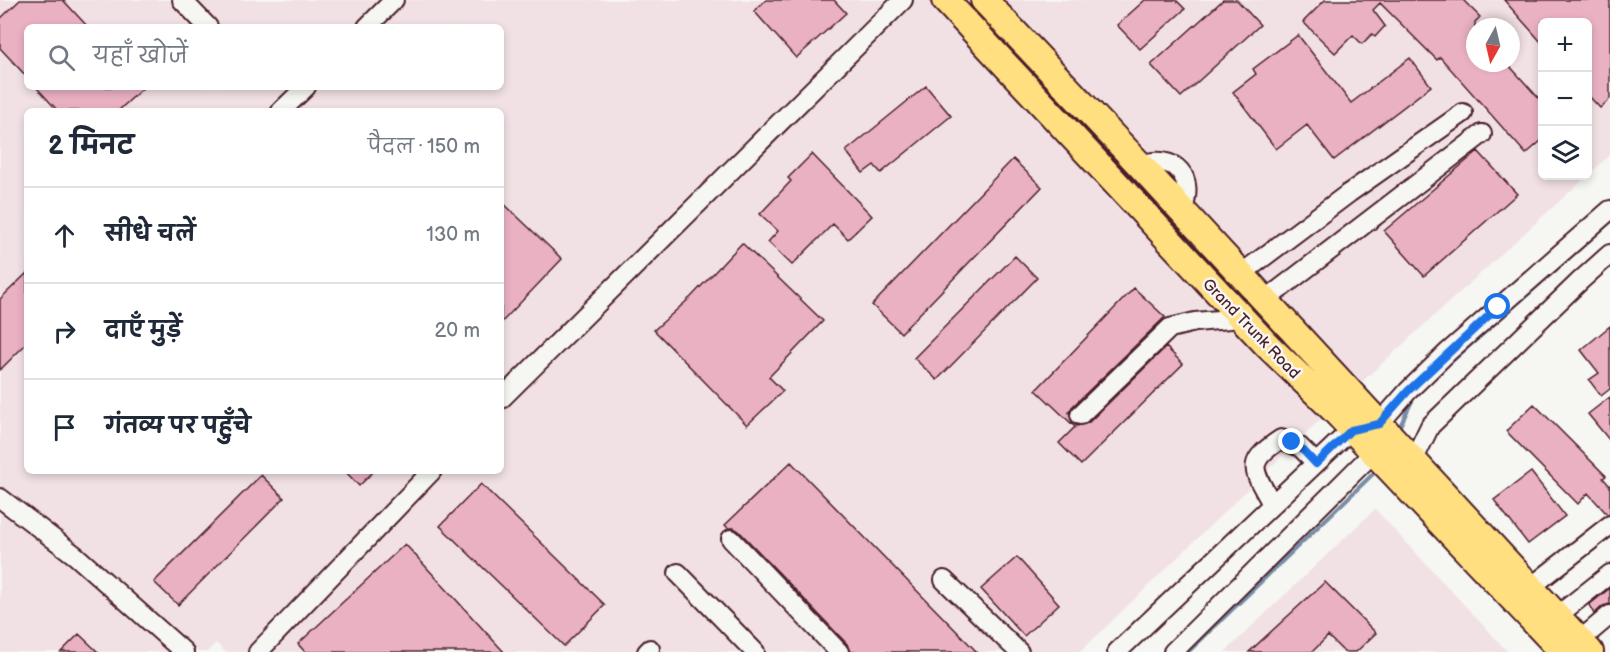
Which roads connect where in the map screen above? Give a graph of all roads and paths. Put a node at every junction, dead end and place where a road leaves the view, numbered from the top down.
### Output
1 (182, 0) edge
2 (394, 0) edge
3 (903, 0) edge
4 (945, 0) edge
5 (984, 0) edge
6 (205, 24) edge
7 (370, 24) edge
8 (303, 90) edge
9 (284, 108) edge
10 (1463, 113) dead end
11 (1105, 127) junction
12 (1482, 134) dead end
13 (1083, 148) junction
14 (1610, 210) edge
15 (1186, 215) junction
16 (1168, 239) junction
17 (1610, 254) edge
18 (1241, 274) junction
19 (1264, 301) junction
20 (1242, 318) junction
21 (504, 394) edge
22 (1080, 415) dead end
23 (1379, 424) junction
24 (1351, 430) junction
25 (1373, 453) junction
26 (1413, 461) junction
27 (1316, 464) junction
28 (429, 474) edge
29 (0, 498) edge
30 (1272, 504) junction
31 (1610, 525) edge
32 (731, 539) dead end
33 (678, 573) dead end
34 (1610, 574) edge
35 (944, 580) dead end
36 (1531, 587) junction
37 (1610, 615) edge
38 (1557, 616) junction
39 (1575, 649) edge
40 (184, 652) edge
41 (258, 652) edge
42 (755, 652) edge
43 (839, 652) edge
44 (1019, 652) edge
45 (1117, 652) edge
46 (1173, 652) edge

1 - 6 street
2 - 7 street
3 - 21 street
4 - 13 highway, Grand Trunk Road
5 - 11 highway, Grand Trunk Road
8 - 9 street
10 - 18 street
11 - 13 highway
11 - 15 highway, Grand Trunk Road
12 - 19 street
13 - 16 highway, Grand Trunk Road
14 - 23 street
15 - 16 highway
15 - 18 highway, Grand Trunk Road
16 - 20 highway, Grand Trunk Road
17 - 26 street
18 - 19 highway, Grand Trunk Road
19 - 23 highway, Grand Trunk Road
20 - 22 street
20 - 24 highway, Grand Trunk Road
23 - 24 street
23 - 25 street
23 - 26 highway, Grand Trunk Road
24 - 25 highway, Grand Trunk Road
24 - 27 street
25 - 39 highway, Grand Trunk Road
25 - 46 street
26 - 36 highway, Grand Trunk Road
27 - 30 street
27 - 30 street
28 - 41 street
29 - 40 street
30 - 45 street
31 - 36 street
32 - 43 street
33 - 42 street
34 - 38 street
35 - 44 street
36 - 38 highway, Grand Trunk Road
37 - 39 street
38 - 39 highway, Grand Trunk Road

